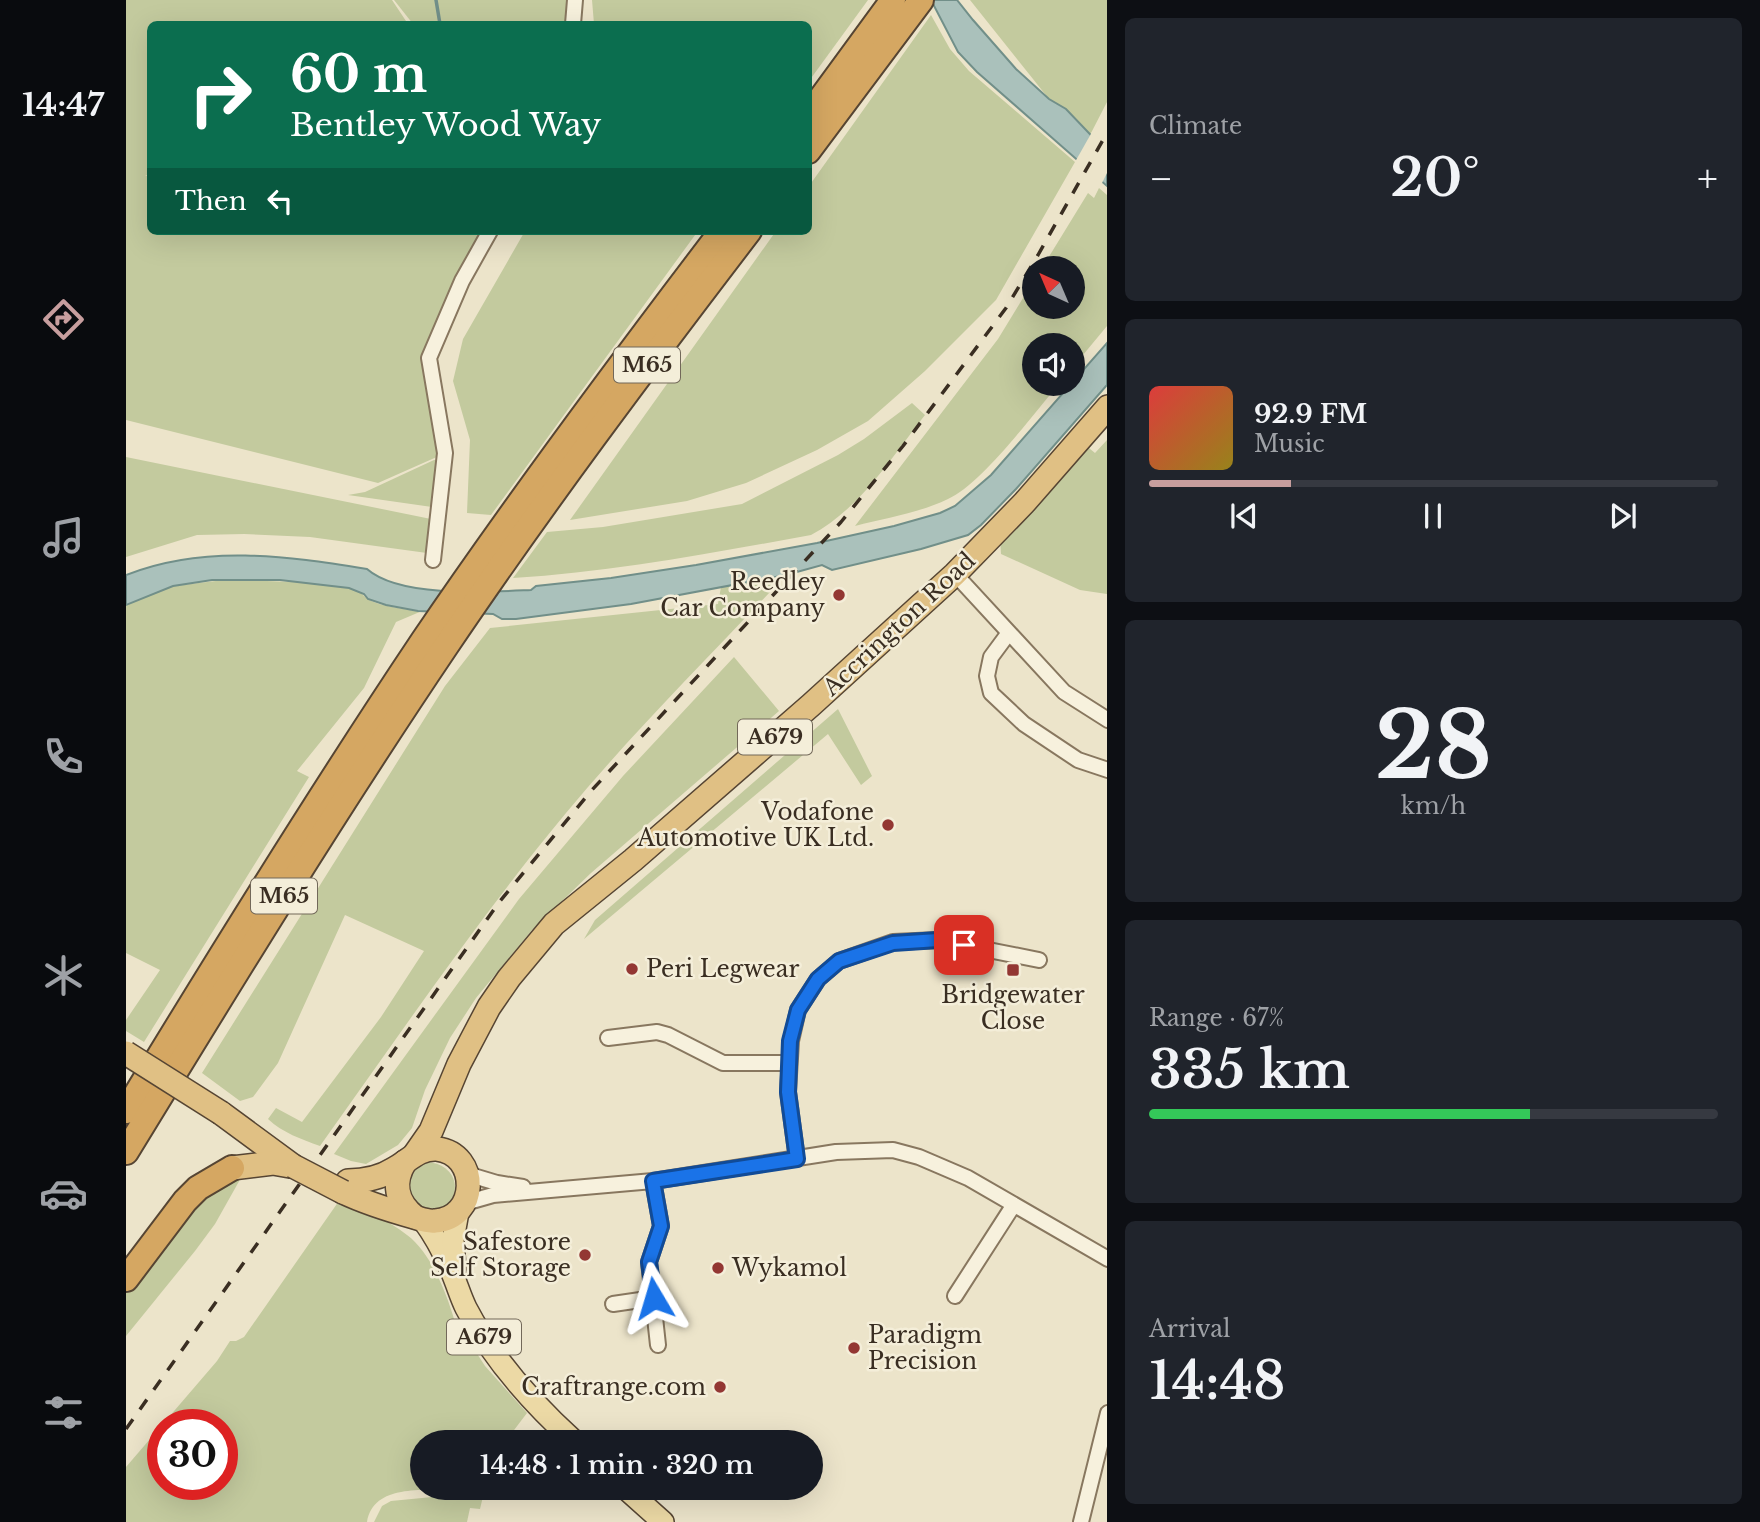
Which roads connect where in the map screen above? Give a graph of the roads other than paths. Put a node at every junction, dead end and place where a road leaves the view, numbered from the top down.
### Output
1 (575, 0) edge
2 (907, 6) edge
3 (573, 21) edge
4 (812, 112) edge
5 (812, 145) edge
6 (488, 235) edge
7 (719, 235) edge
8 (746, 235) edge
9 (1107, 407) edge
10 (537, 497) junction
11 (433, 556) dead end
12 (955, 574) junction
13 (1008, 634) junction
14 (1107, 720) edge
15 (1107, 770) edge
16 (1039, 960) dead end
17 (608, 1038) dead end
18 (126, 1053) edge
19 (789, 1063) junction
20 (456, 1072) junction
21 (126, 1111) edge
22 (126, 1152) edge
23 (410, 1158) junction
24 (797, 1159) junction
25 (300, 1166) junction
26 (232, 1168) joint
27 (464, 1168) junction
28 (653, 1181) junction
29 (345, 1187) junction
30 (548, 1190) junction
31 (1013, 1206) junction
32 (461, 1207) junction
33 (419, 1219) junction
34 (1107, 1259) edge
35 (126, 1279) edge
36 (455, 1280) junction
37 (955, 1296) dead end
38 (654, 1298) junction
39 (613, 1304) dead end
40 (658, 1345) dead end
41 (1107, 1412) edge
42 (564, 1430) edge
43 (638, 1500) edge
44 (663, 1522) edge
45 (1081, 1522) edge

1 - 3 street
2 - 4 highway
2 - 5 highway
6 - 11 street
7 - 10 highway, M65
8 - 10 highway, M65
9 - 12 highway, Accrington Road / A679
10 - 21 highway, M65
10 - 22 highway, M65
12 - 13 street
12 - 20 highway, Accrington Road / A679
13 - 14 street
13 - 15 street
16 - 19 street
17 - 19 street
18 - 25 highway, bridge
19 - 24 street
20 - 23 highway, Accrington Road / A679
20 - 27 highway, Accrington Road / A679
23 - 27 highway, A679
23 - 29 highway, A679
23 - 33 highway, A679
24 - 28 street
24 - 31 street
25 - 26 highway
25 - 29 highway, bridge
26 - 35 highway
27 - 30 street
27 - 32 highway, A679
28 - 30 street
28 - 38 street
29 - 33 highway
30 - 32 street
31 - 34 street
31 - 37 street
32 - 33 highway
32 - 36 main road, A679
33 - 36 main road, A679
36 - 42 main road, A679
38 - 39 street
38 - 40 street
41 - 45 street
43 - 44 main road

